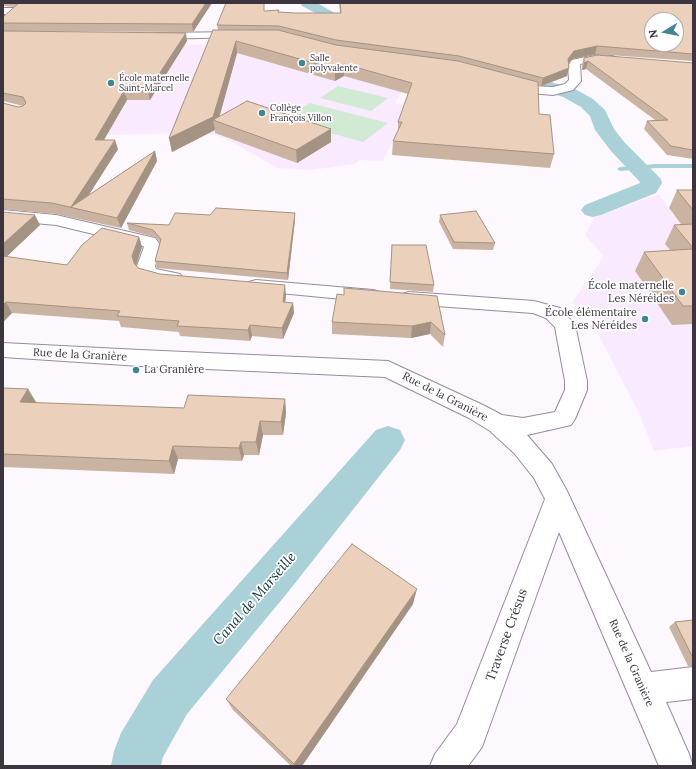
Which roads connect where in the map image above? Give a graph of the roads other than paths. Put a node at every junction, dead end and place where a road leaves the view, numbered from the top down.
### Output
1 (24, 4) edge
2 (3, 11) edge
3 (15, 11) junction
4 (3, 21) edge
5 (251, 35) edge
6 (148, 36) edge
7 (622, 60) edge
8 (496, 78) edge
9 (3, 215) edge
10 (193, 280) edge
11 (240, 284) edge
12 (3, 350) edge
13 (498, 424) junction
14 (558, 499) junction
15 (693, 683) edge
16 (643, 689) junction
17 (447, 766) edge
18 (677, 766) edge

1 - 3 street
2 - 3 street
3 - 4 street
5 - 6 street
7 - 8 street
9 - 10 street
11 - 13 street
12 - 13 street, Rue de la Granière
13 - 14 street, Rue de la Granière
14 - 16 street, Rue de la Granière
14 - 17 street, Traverse Crésus
15 - 16 street
16 - 18 street, Rue de la Granière

